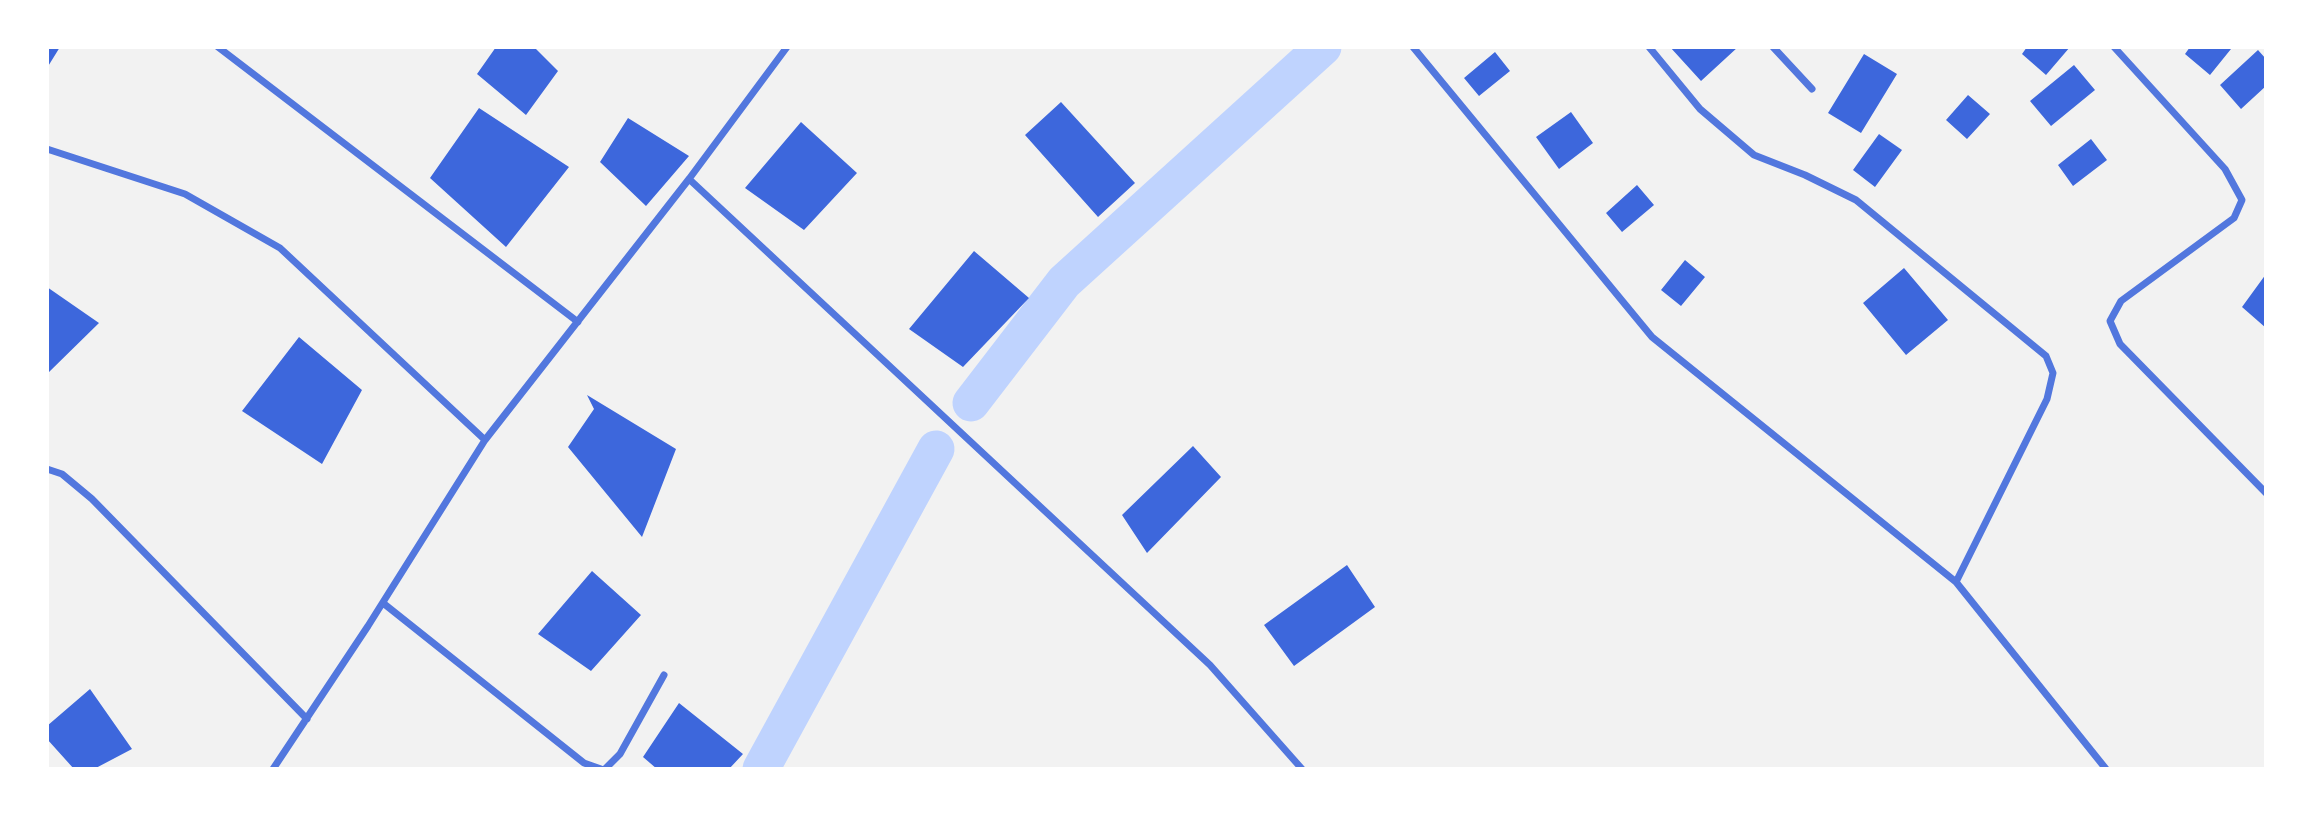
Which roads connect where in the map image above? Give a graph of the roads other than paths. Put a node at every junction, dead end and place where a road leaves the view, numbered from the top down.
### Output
1 (218, 47) edge
2 (787, 47) edge
3 (1413, 47) edge
4 (1649, 47) edge
5 (1773, 47) edge
6 (2114, 47) edge
7 (1812, 89) dead end
8 (47, 149) edge
9 (689, 179) junction
10 (578, 322) junction
11 (485, 440) junction
12 (47, 468) edge
13 (2266, 494) edge
14 (1956, 582) junction
15 (383, 603) junction
16 (664, 676) dead end
17 (307, 719) junction
18 (273, 769) edge
19 (603, 769) edge
20 (1302, 769) edge
21 (2106, 769) edge

1 - 10 street
2 - 9 street
3 - 14 street
4 - 14 street
5 - 7 street
6 - 13 street
8 - 11 street
9 - 10 street
9 - 20 street
10 - 11 street
11 - 15 street
12 - 17 street
14 - 21 street
15 - 17 street
15 - 19 street
16 - 19 street
17 - 18 street

